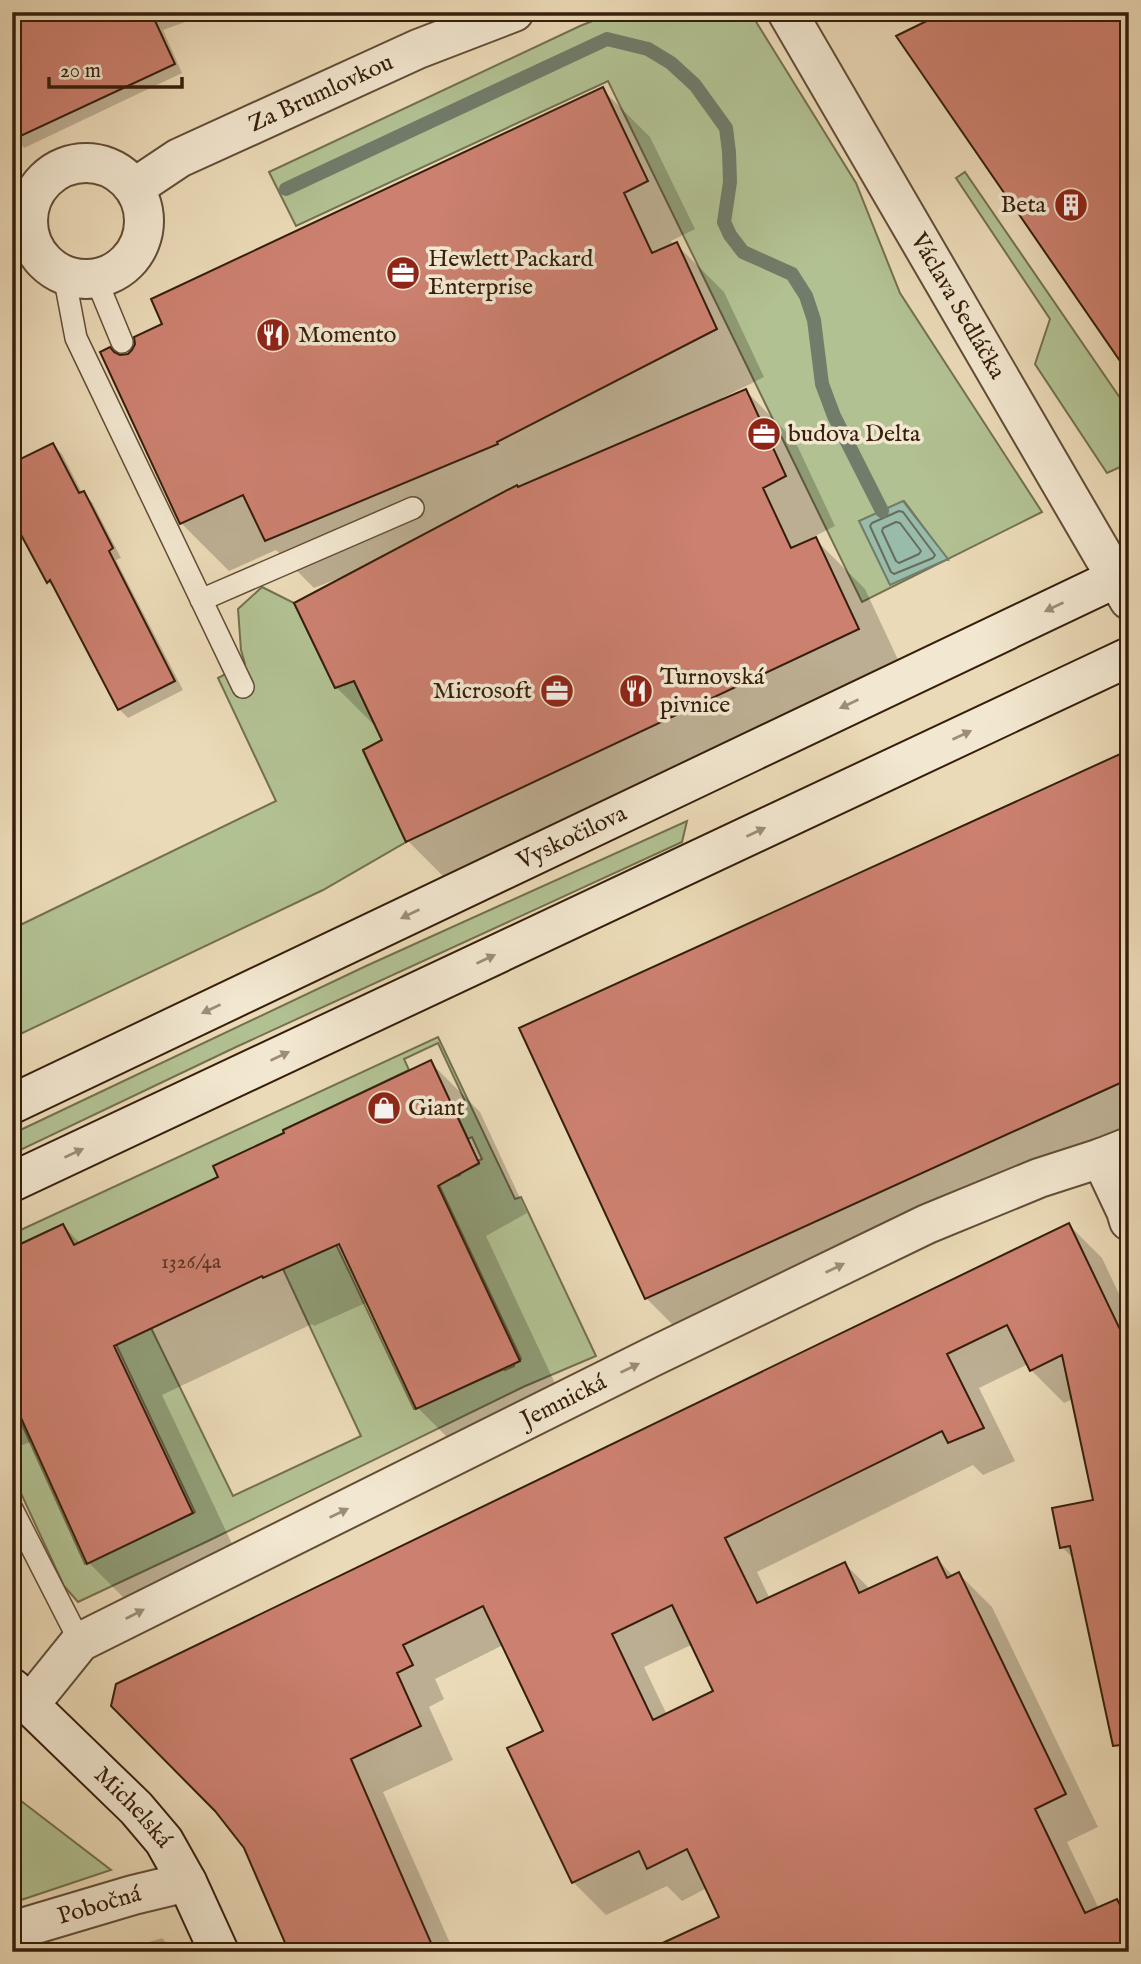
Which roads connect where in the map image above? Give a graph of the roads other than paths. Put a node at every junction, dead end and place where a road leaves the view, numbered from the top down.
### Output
1 (513, 12) edge
2 (793, 14) edge
3 (134, 188) junction
4 (80, 277) junction
5 (122, 342) dead end
6 (413, 508) dead end
7 (1124, 583) edge
8 (201, 600) junction
9 (1129, 657) edge
10 (243, 687) dead end
11 (12, 1104) edge
12 (1115, 1152) edge
13 (12, 1182) edge
14 (1129, 1221) edge
15 (12, 1509) edge
16 (80, 1642) junction
17 (21, 1696) edge
18 (187, 1882) junction
19 (12, 1931) edge
20 (219, 1952) edge

1 - 3 street, Za Brumlovkou
2 - 7 street, Václava Sedláčka
3 - 4 street
3 - 4 street
4 - 5 lane
4 - 8 lane
6 - 8 lane
7 -> 11 street, Vyskočilova
8 - 10 lane
13 -> 9 street
12 - 14 street
16 -> 12 street, Jemnická
15 - 16 lane
16 - 17 street, Jemnická
17 - 18 street, Michelská
18 - 19 street, Pobočná
18 - 20 street, Michelská

